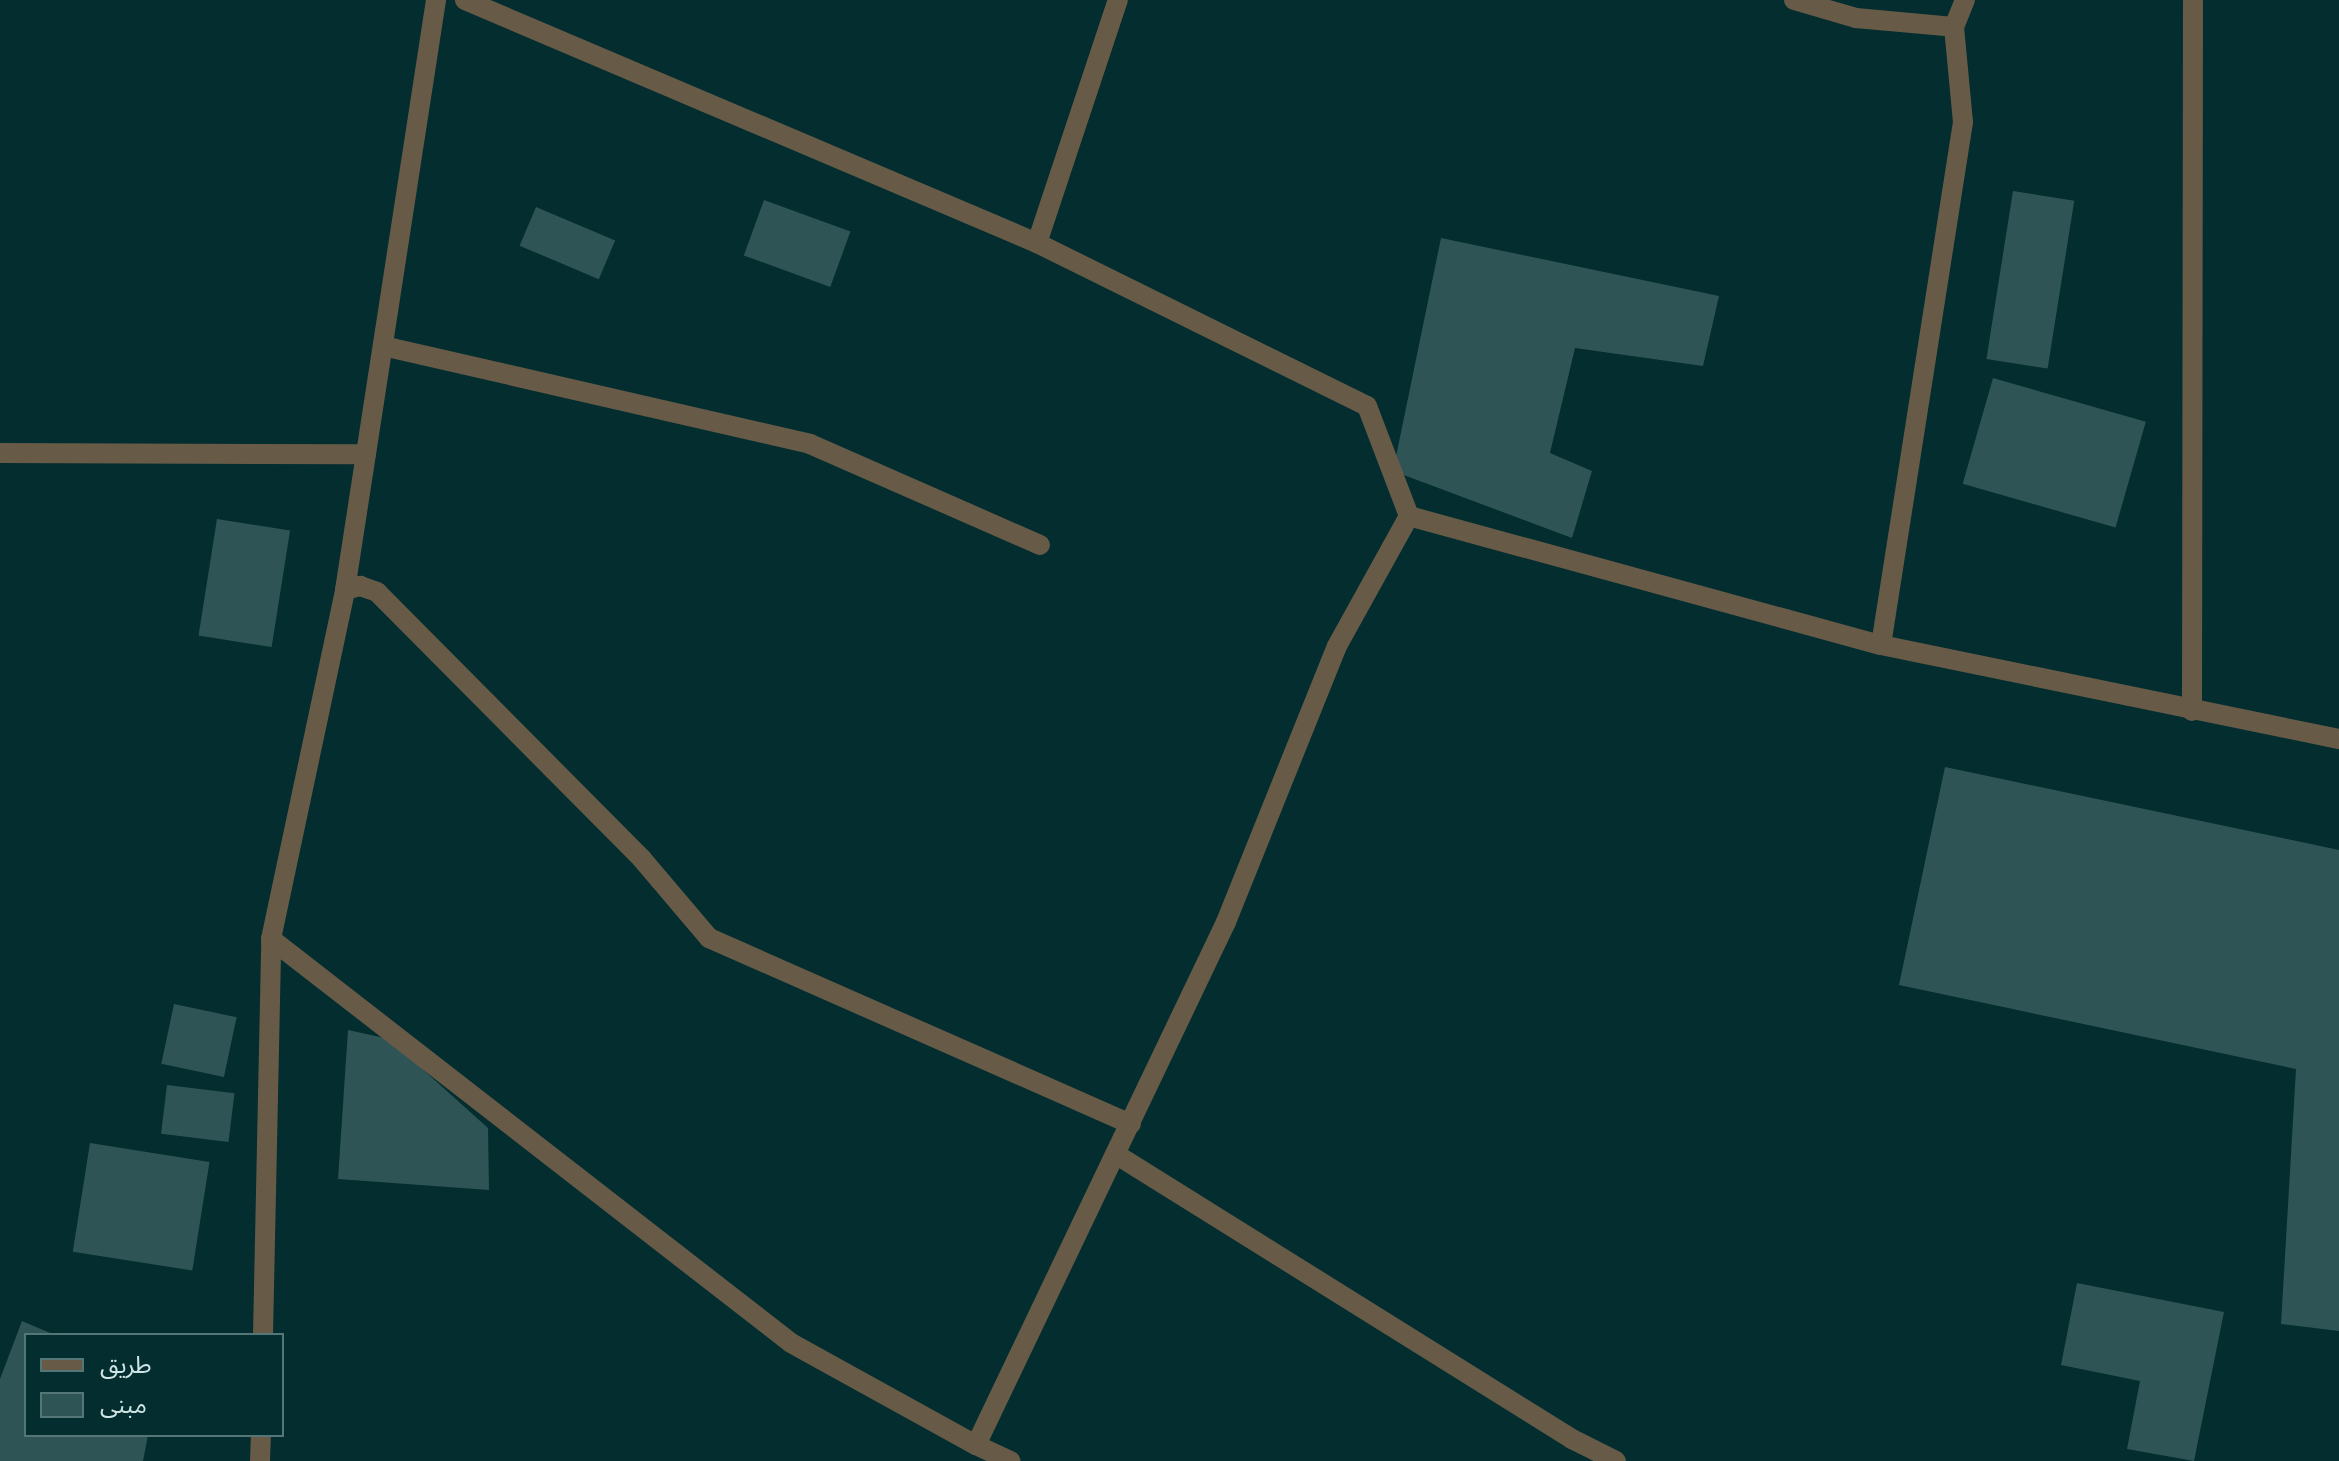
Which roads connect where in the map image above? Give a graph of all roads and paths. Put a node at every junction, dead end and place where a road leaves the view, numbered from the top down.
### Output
1 (436, 0) edge
2 (465, 0) edge
3 (1118, 0) edge
4 (1794, 0) edge
5 (1965, 0) edge
6 (2193, 0) edge
7 (1954, 27) junction
8 (1037, 243) junction
9 (383, 346) junction
10 (0, 453) edge
11 (366, 454) junction
12 (1409, 516) junction
13 (1040, 545) dead end
14 (345, 590) junction
15 (1881, 645) junction
16 (2192, 711) junction
17 (2339, 739) edge
18 (271, 939) junction
19 (1131, 1124) junction
20 (1117, 1155) junction
21 (263, 1333) edge
22 (261, 1437) edge
23 (976, 1445) junction
24 (260, 1461) edge
25 (1010, 1461) edge
26 (1616, 1461) edge

1 - 9 street
2 - 8 street
3 - 8 street
4 - 7 street
5 - 7 street
6 - 16 street
7 - 15 street
8 - 12 street
9 - 11 street
9 - 13 street
10 - 11 street
11 - 14 street
12 - 15 street
12 - 19 street
14 - 18 street
14 - 19 street
15 - 16 street
16 - 17 street
18 - 21 street
18 - 23 street
19 - 20 street
20 - 23 street
20 - 26 street
22 - 24 street
23 - 25 street

